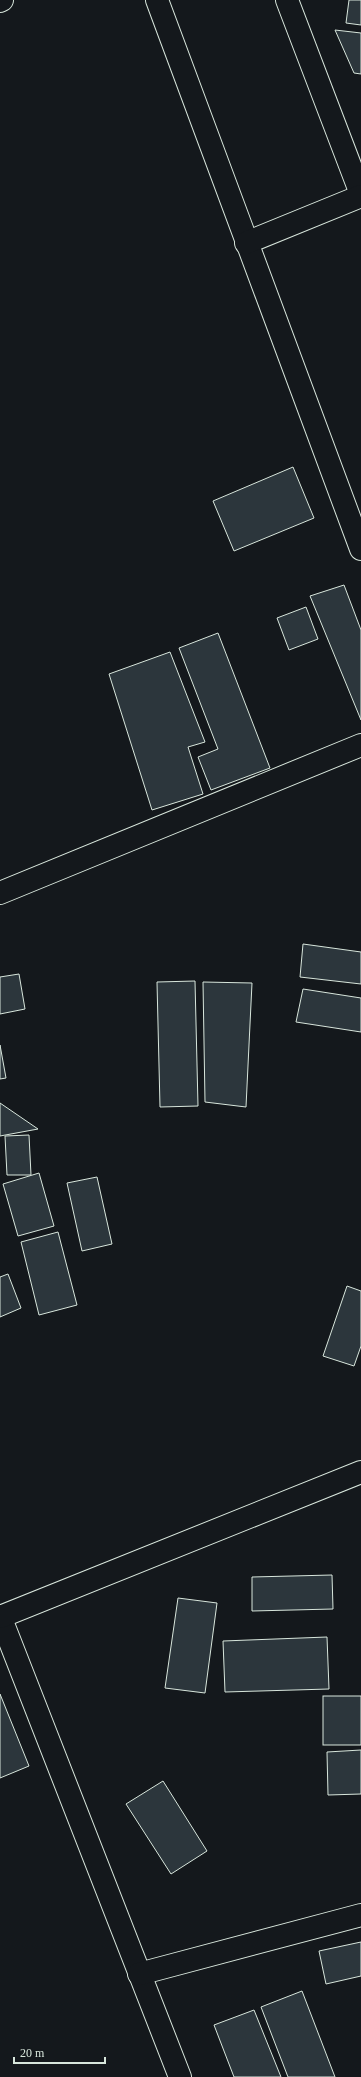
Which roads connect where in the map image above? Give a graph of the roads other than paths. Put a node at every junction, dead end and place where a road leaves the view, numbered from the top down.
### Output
1 (157, 0) edge
2 (287, 0) edge
3 (361, 195) edge
4 (246, 242) junction
5 (361, 549) edge
6 (361, 745) edge
7 (0, 892) edge
8 (361, 1472) edge
9 (0, 1617) edge
10 (361, 1914) edge
11 (139, 1974) junction
12 (180, 2077) edge

1 - 4 street
2 - 3 street
3 - 4 street
4 - 5 street
6 - 7 street
8 - 9 street
9 - 11 street
10 - 11 street
11 - 12 street

